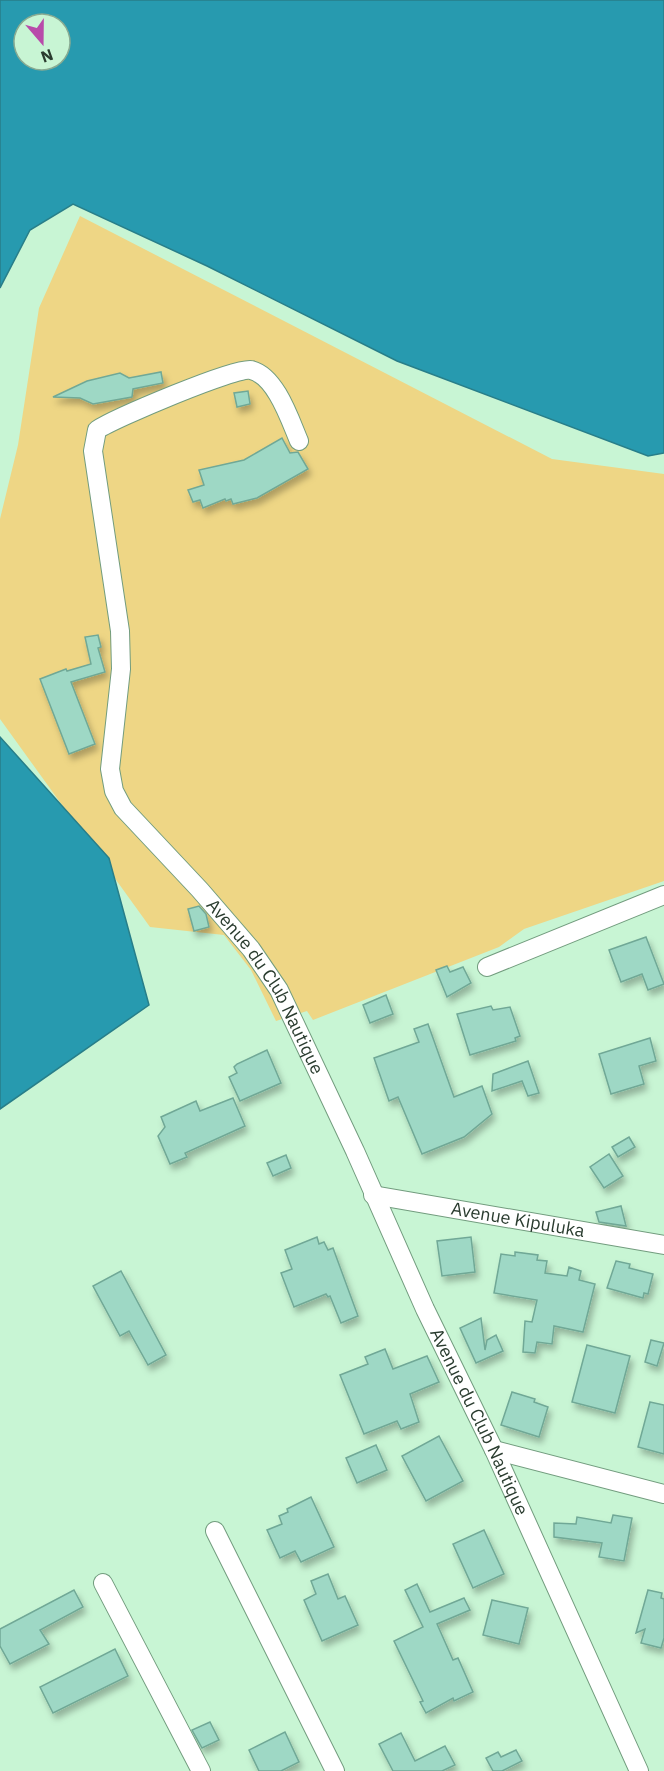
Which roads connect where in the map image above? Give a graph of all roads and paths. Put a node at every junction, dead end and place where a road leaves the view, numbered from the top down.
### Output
1 (299, 441) dead end
2 (664, 895) edge
3 (487, 967) dead end
4 (373, 1195) junction
5 (664, 1245) edge
6 (494, 1450) junction
7 (664, 1494) edge
8 (215, 1531) dead end
9 (103, 1582) dead end
10 (201, 1771) edge
11 (335, 1771) edge
12 (639, 1771) edge

1 - 4 street, Avenue du Club Nautique
2 - 3 street
4 - 5 street, Avenue Kipuluka
4 - 6 street, Avenue du Club Nautique
6 - 7 street
6 - 12 street, Avenue du Club Nautique
8 - 11 street
9 - 10 street

